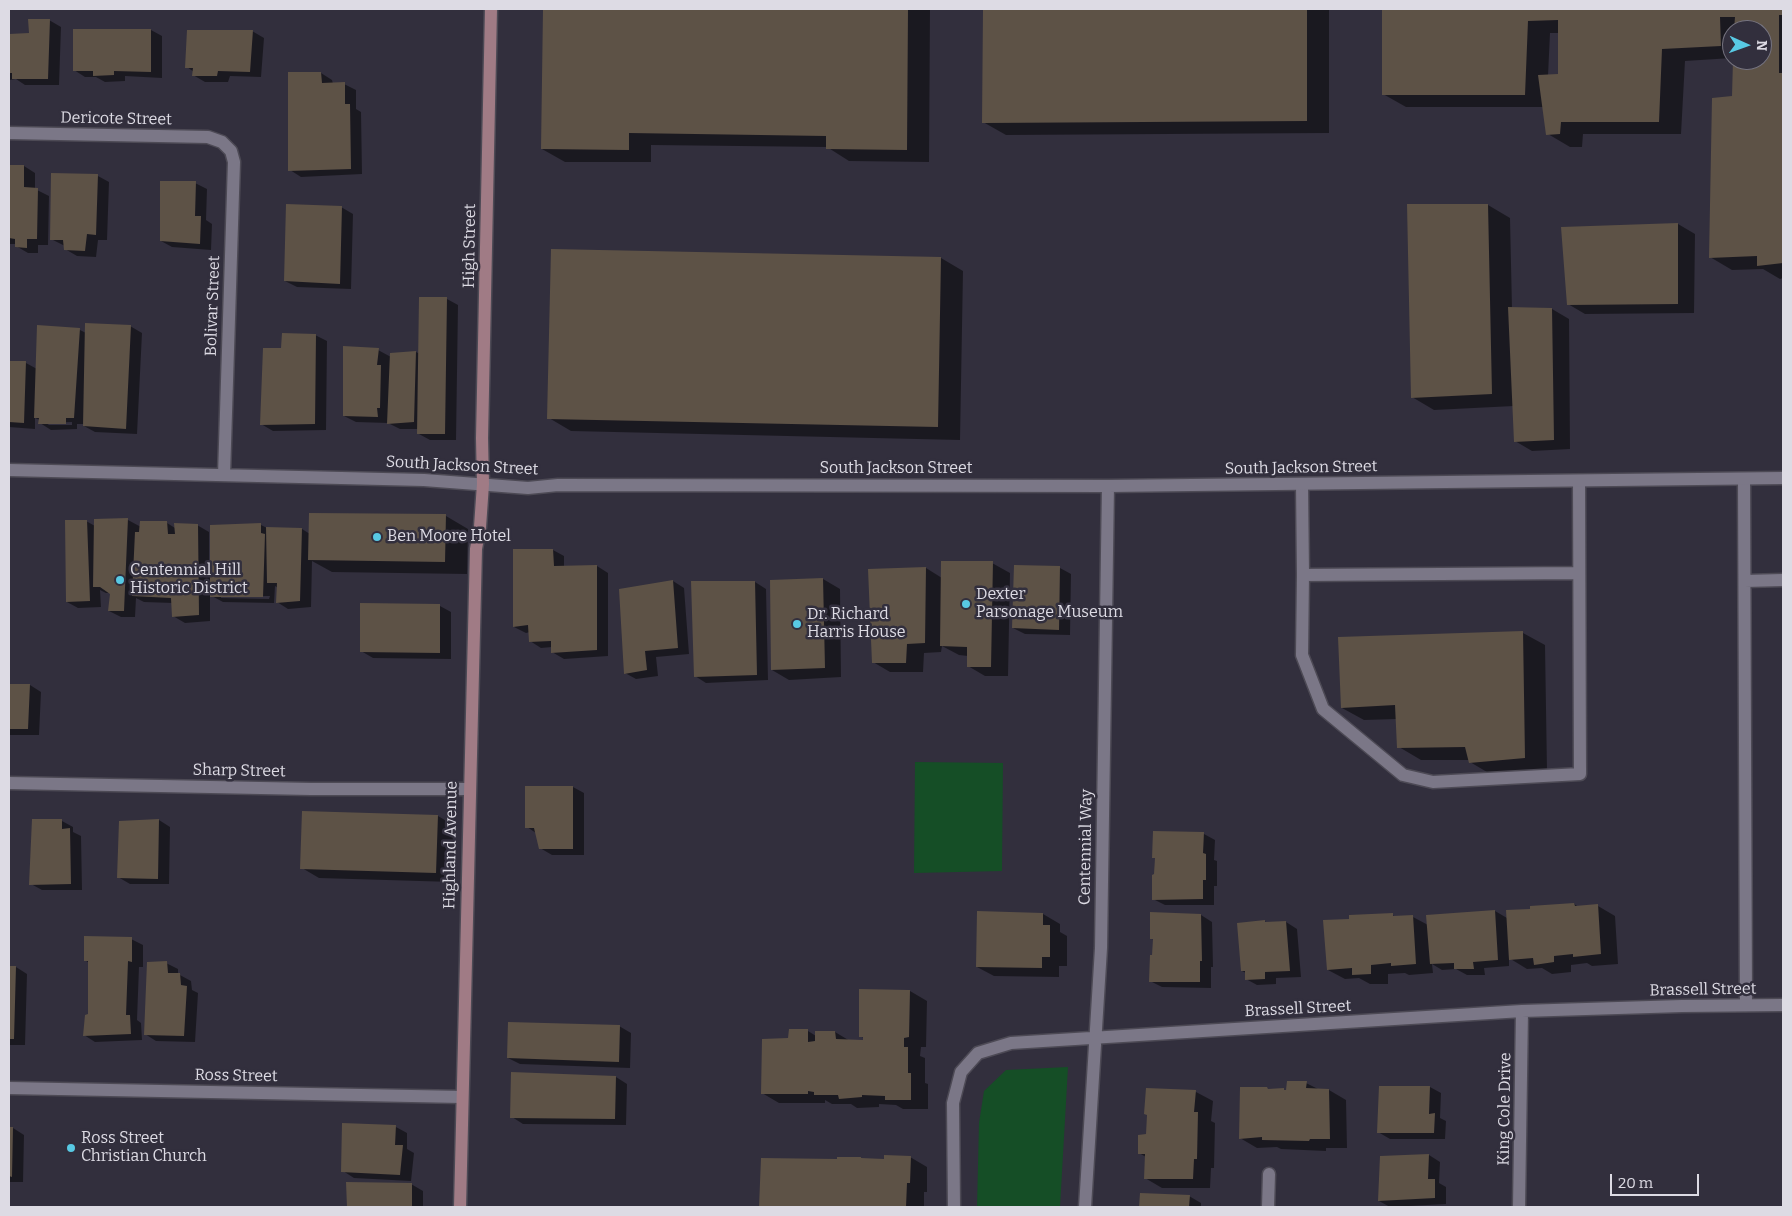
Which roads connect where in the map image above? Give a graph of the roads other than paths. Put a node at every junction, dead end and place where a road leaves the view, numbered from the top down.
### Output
1 (490, 9) edge
2 (9, 133) edge
3 (222, 142) joint
4 (9, 470) edge
5 (224, 475) junction
6 (1744, 478) junction
7 (1783, 478) edge
8 (1579, 481) junction
9 (483, 484) junction
10 (1302, 484) junction
11 (1108, 486) junction
12 (1579, 573) junction
13 (1303, 575) junction
14 (1783, 580) edge
15 (1744, 581) junction
16 (9, 783) edge
17 (469, 789) junction
18 (1746, 1005) junction
19 (1783, 1005) edge
20 (1522, 1011) junction
21 (1096, 1037) junction
22 (9, 1088) edge
23 (462, 1097) junction
24 (1269, 1174) dead end
25 (460, 1207) edge
26 (954, 1207) edge
27 (1085, 1207) edge
28 (1268, 1207) edge
29 (1519, 1207) edge

1 - 9 main road, High Street
2 - 3 street, Dericote Street
3 - 5 street, Bolivar Street
4 - 5 street, South Jackson Street
5 - 9 street, South Jackson Street
6 - 7 street, South Jackson Street
6 - 8 street, South Jackson Street
6 - 15 street
8 - 10 street, South Jackson Street
8 - 12 street
9 - 11 street, South Jackson Street
9 - 17 main road, Highland Avenue
10 - 11 street, South Jackson Street
10 - 13 street
11 - 21 street, Centennial Way
12 - 13 street
12 - 13 street
14 - 15 street
15 - 18 street
16 - 17 street, Sharp Street
17 - 23 main road, Highland Avenue
18 - 19 street, Brassell Street
18 - 20 street, Brassell Street
20 - 21 street, Brassell Street
20 - 29 street, King Cole Drive
21 - 26 street, Brassell Street
21 - 27 street, Centennial Way
22 - 23 street, Ross Street
23 - 25 main road, Highland Avenue
24 - 28 street

